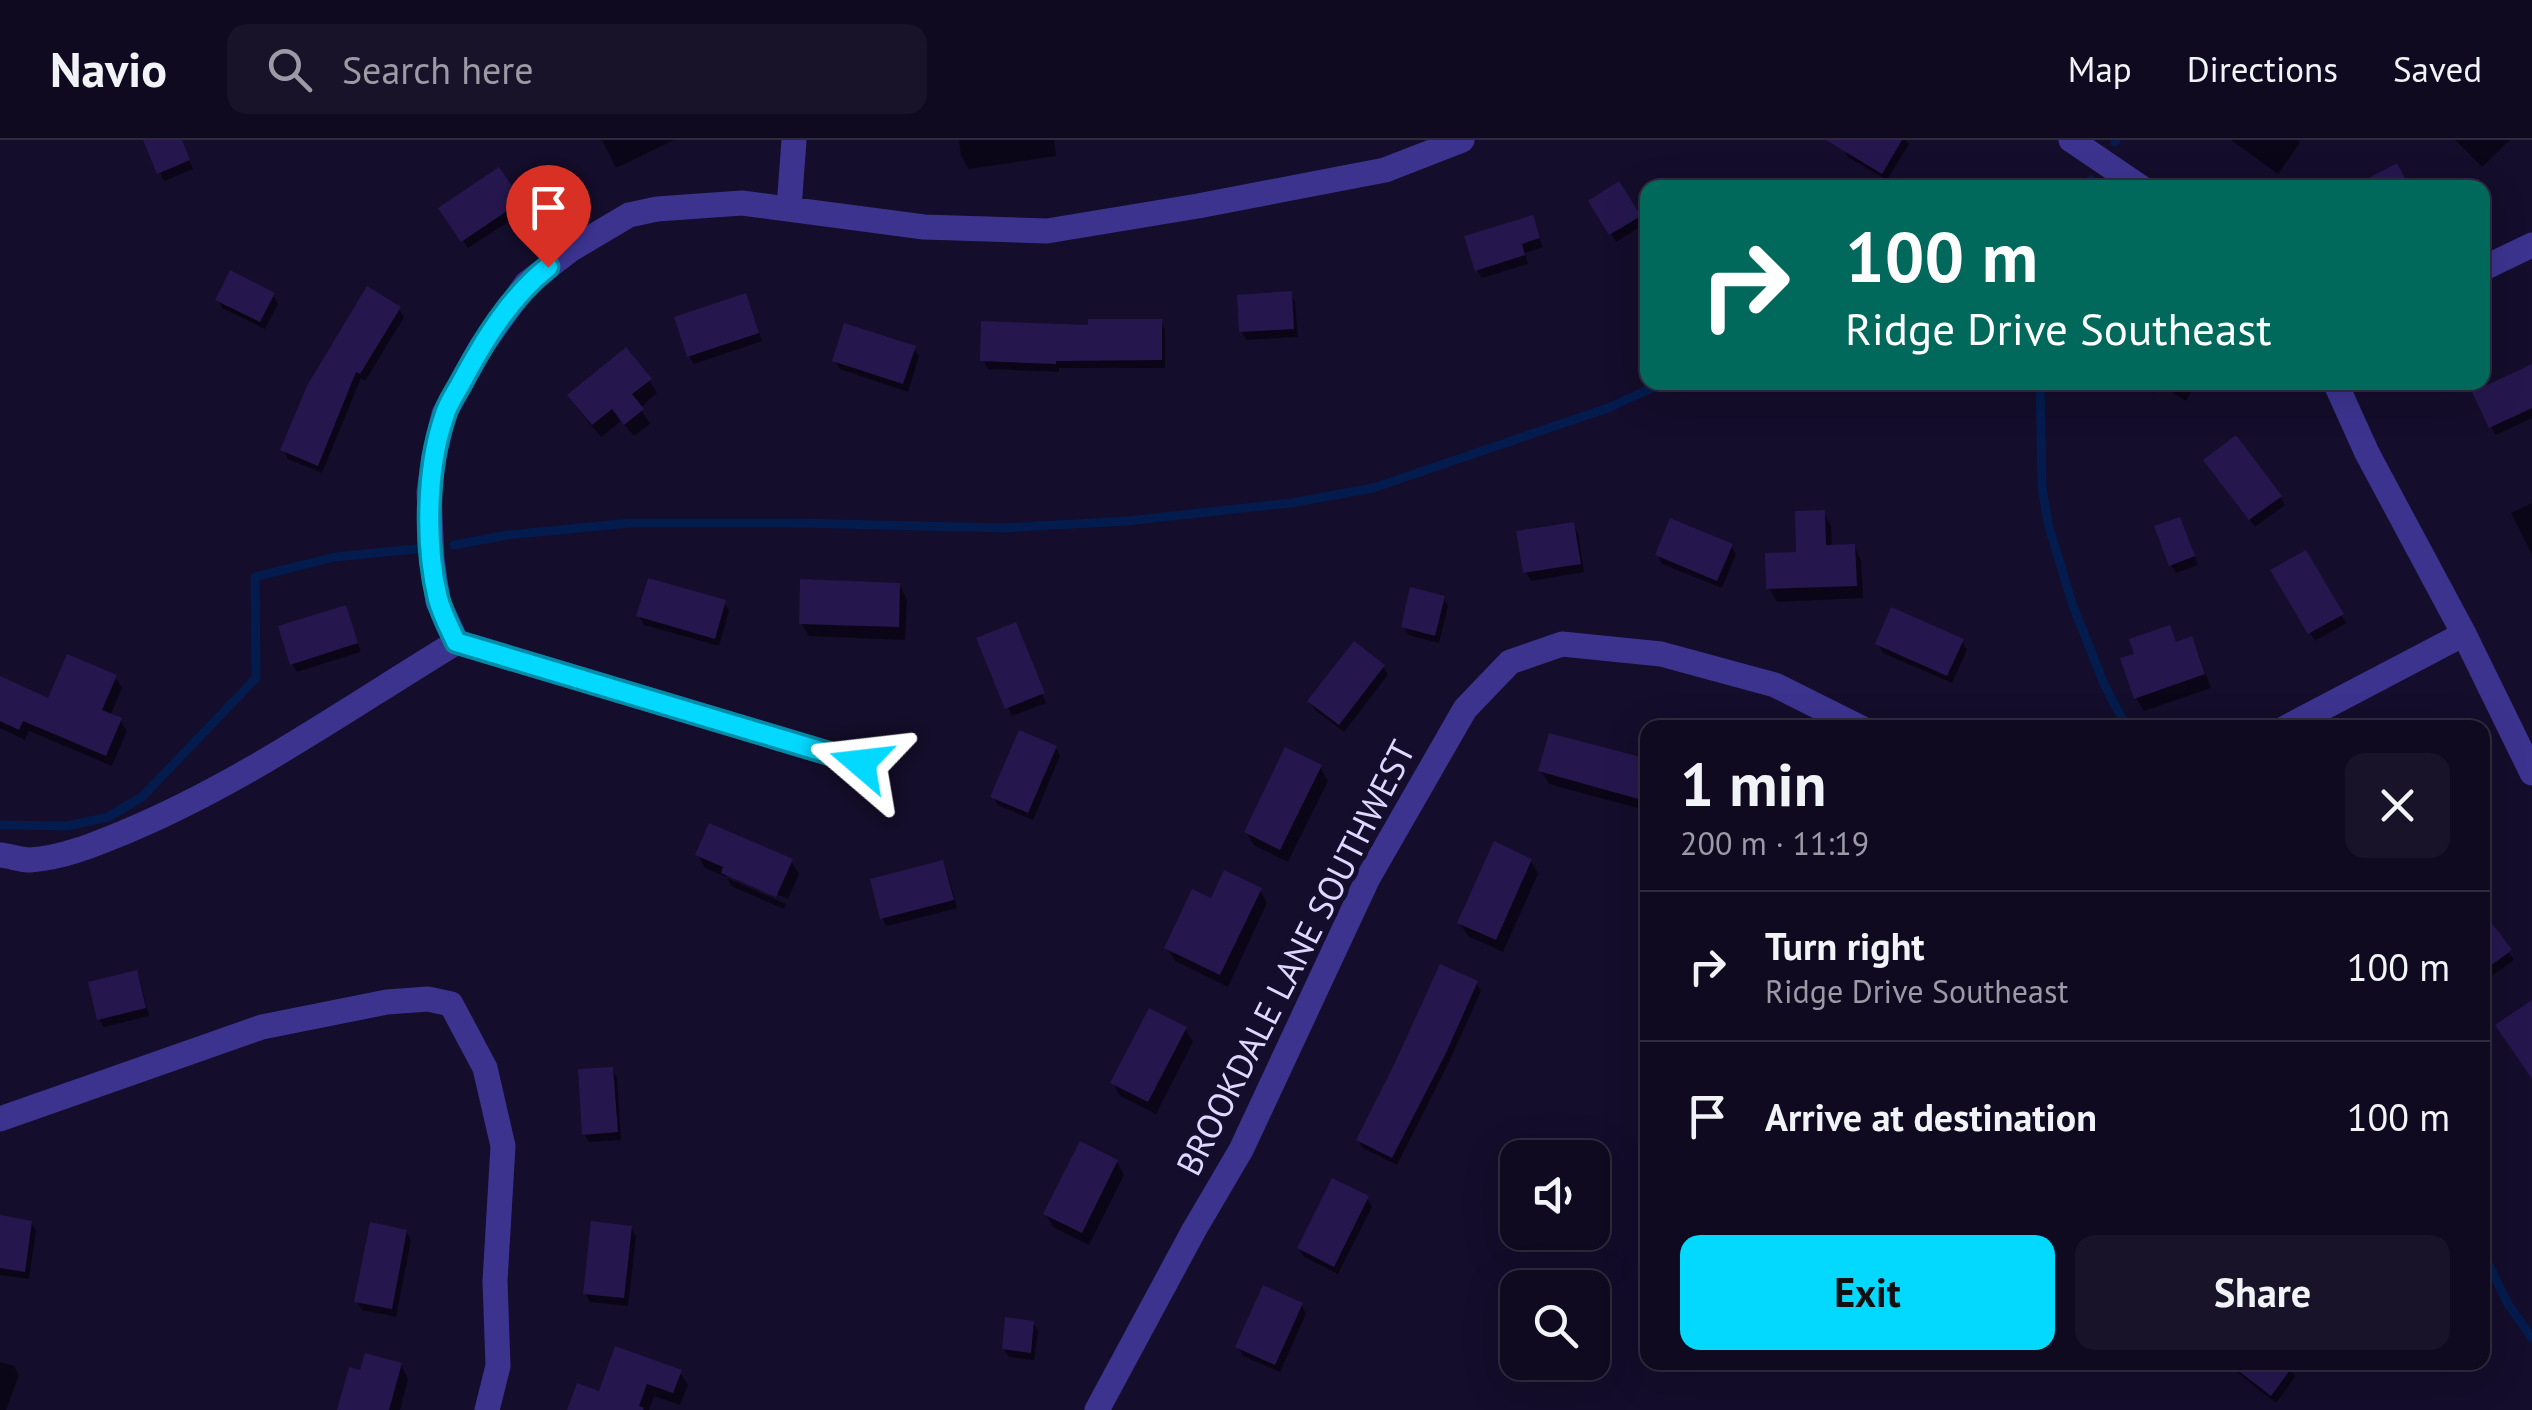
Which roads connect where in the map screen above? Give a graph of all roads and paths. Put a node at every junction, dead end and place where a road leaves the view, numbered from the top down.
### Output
1 (794, 140) edge
2 (1462, 140) edge
3 (2072, 140) edge
4 (2130, 180) edge
5 (789, 208) junction
6 (2532, 245) edge
7 (2490, 265) edge
8 (2339, 390) edge
9 (2464, 634) junction
10 (456, 642) junction
11 (1846, 720) edge
12 (2300, 720) edge
13 (861, 763) dead end
14 (2532, 772) edge
15 (0, 855) edge
16 (0, 1118) edge
17 (488, 1410) edge
18 (1097, 1410) edge

1 - 5 street
2 - 5 street
3 - 4 street
5 - 10 street
6 - 7 street
8 - 9 street
9 - 12 street
9 - 14 street
10 - 13 street
10 - 15 street
11 - 18 street, BROOKDALE LANE SOUTHWEST
16 - 17 street

